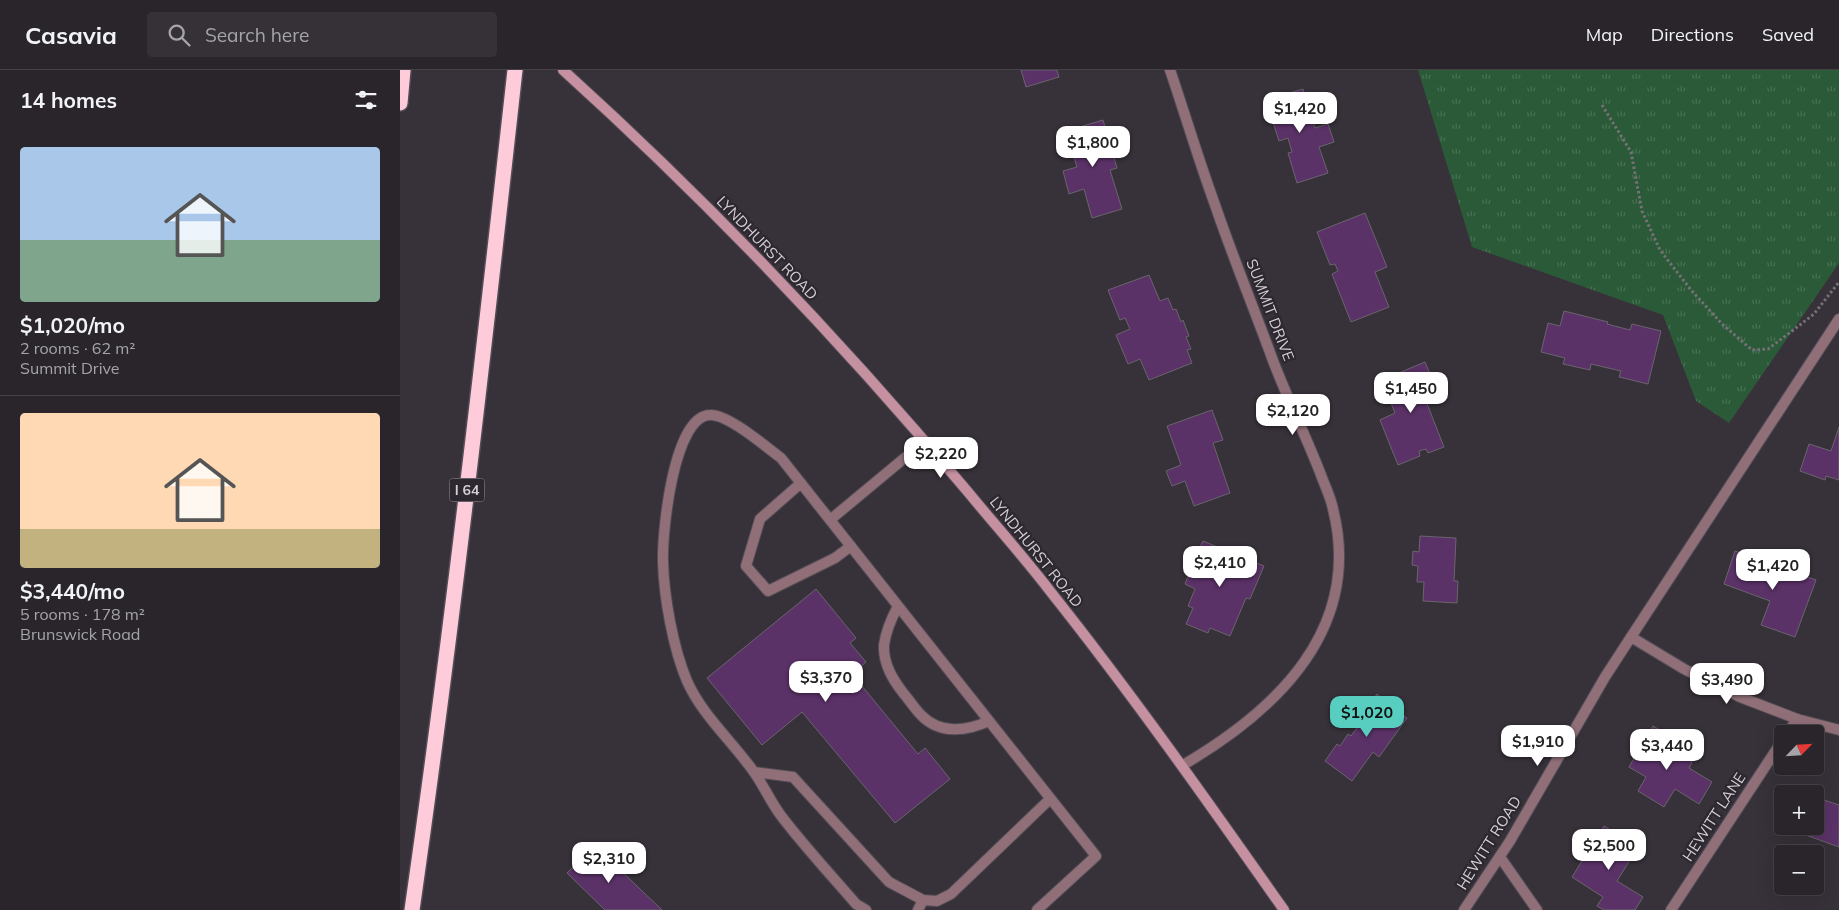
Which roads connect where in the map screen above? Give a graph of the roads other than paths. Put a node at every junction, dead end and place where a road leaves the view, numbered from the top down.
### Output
1 (403, 70) edge
2 (515, 70) edge
3 (1170, 70) edge
4 (565, 72) edge
5 (400, 104) edge
6 (1839, 319) edge
7 (924, 441) junction
8 (801, 483) junction
9 (830, 520) junction
10 (851, 546) junction
11 (898, 606) junction
12 (1632, 637) junction
13 (1797, 719) junction
14 (989, 721) junction
15 (1793, 725) edge
16 (1839, 730) edge
17 (1774, 753) edge
18 (1183, 766) junction
19 (754, 772) junction
20 (1050, 798) junction
21 (1500, 857) junction
22 (923, 900) junction
23 (412, 910) edge
24 (866, 910) edge
25 (918, 910) edge
26 (1037, 910) edge
27 (1284, 910) edge
28 (1464, 910) edge
29 (1537, 910) edge
30 (1671, 910) edge

1 - 5 highway
2 - 23 highway, I 64
3 - 18 street, SUMMIT DRIVE
4 - 7 main road, LYNDHURST ROAD
6 - 12 street, HEWITT ROAD
7 - 9 street
7 - 18 main road, LYNDHURST ROAD
8 - 9 street
8 - 10 street
8 - 19 street
9 - 10 street
10 - 11 street
11 - 14 street
11 - 14 street
12 - 13 street
12 - 21 street, HEWITT ROAD
13 - 15 street
13 - 16 street
14 - 20 street
17 - 30 street, HEWITT LANE
18 - 27 main road, LYNDHURST ROAD
19 - 22 street
19 - 24 street
20 - 22 street
20 - 26 street
21 - 28 street, HEWITT ROAD
21 - 29 street
22 - 25 street

